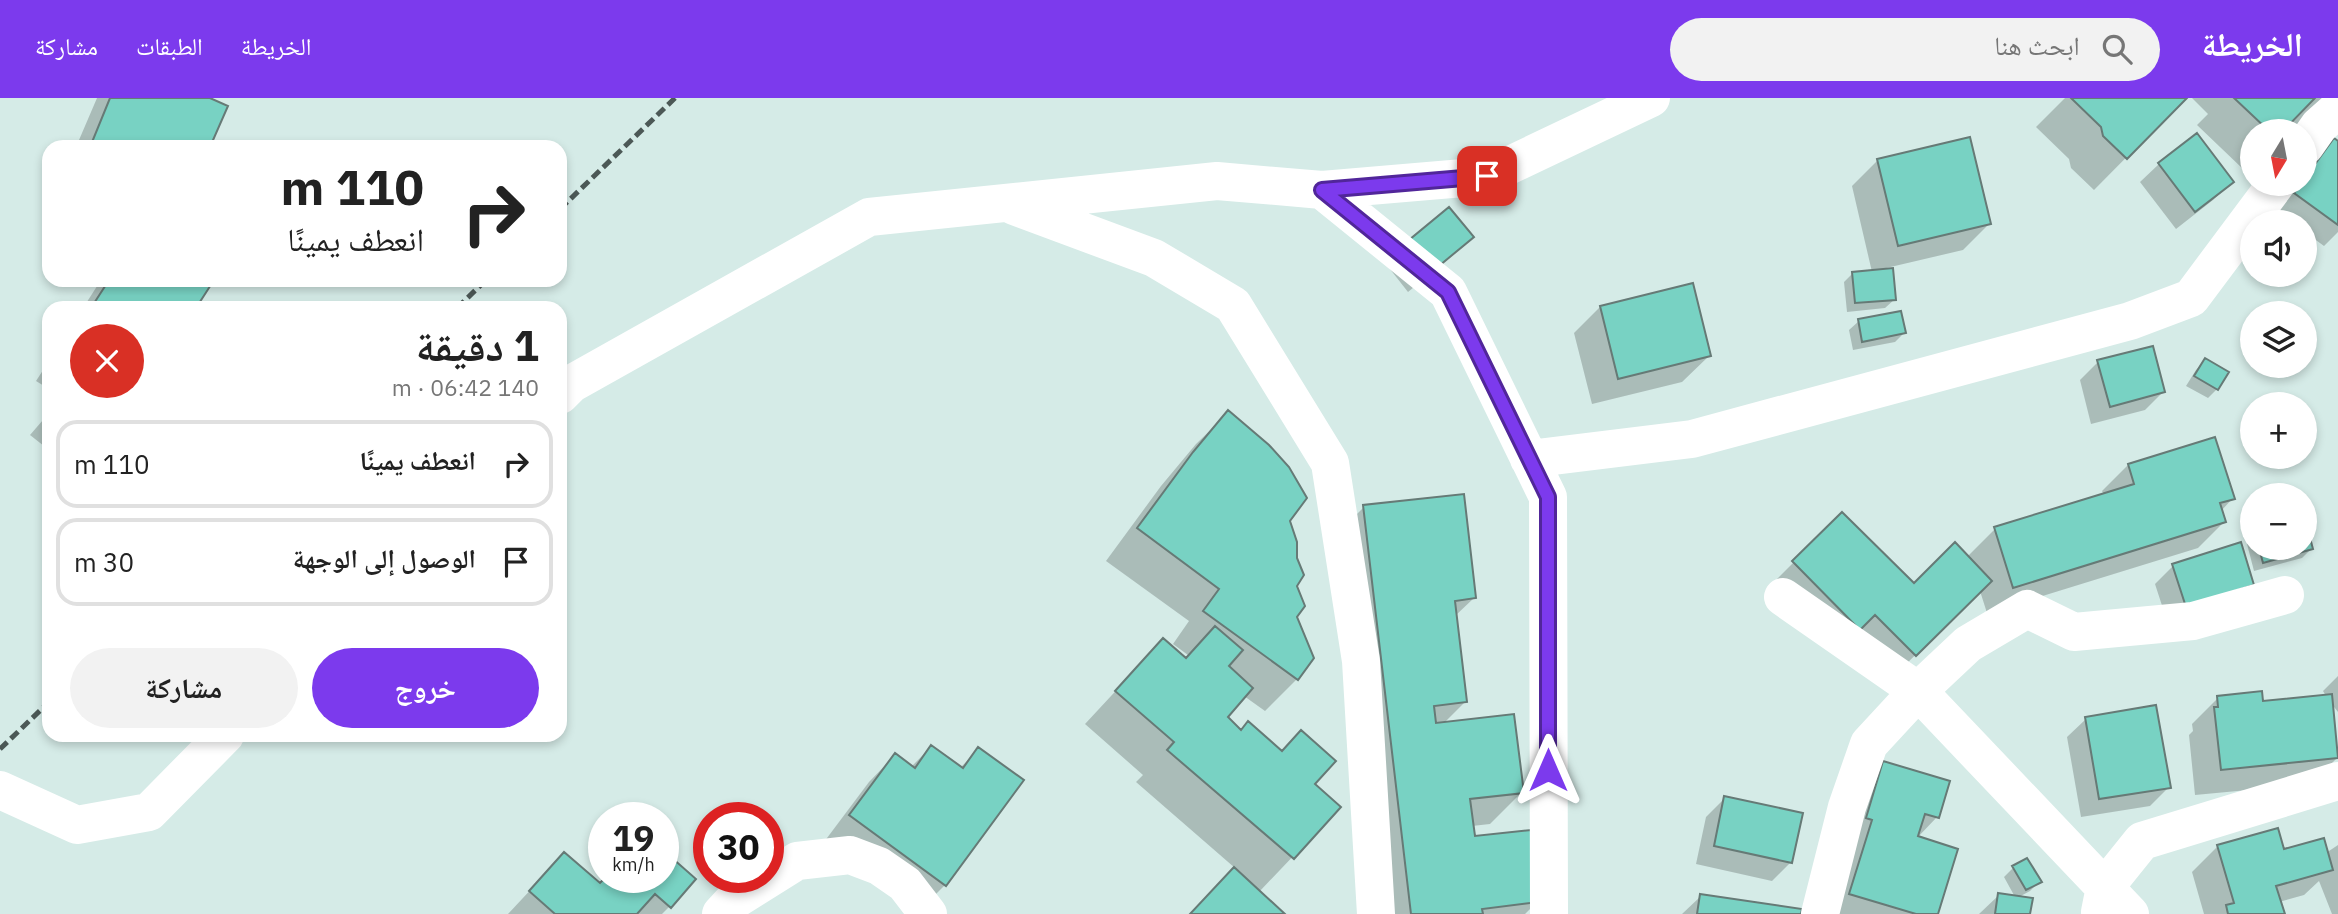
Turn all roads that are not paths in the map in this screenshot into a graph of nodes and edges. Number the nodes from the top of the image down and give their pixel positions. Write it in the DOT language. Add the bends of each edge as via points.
graph roads {
  1 [pos="1651,98"];
  2 [pos="2338,109"];
  3 [pos="2317,129"];
  4 [pos="1322,190"];
  5 [pos="2267,196"];
  6 [pos="1006,203"];
  7 [pos="567,388"];
  8 [pos="1529,459"];
  9 [pos="2285,595"];
  10 [pos="1783,597"];
  11 [pos="1918,691"];
  12 [pos="218,742"];
  13 [pos="2338,781"];
  14 [pos="0,790"];
  15 [pos="2111,905"];
  16 [pos="721,914"];
  17 [pos="928,914"];
  18 [pos="1376,914"];
  19 [pos="1549,914"];
  20 [pos="1820,914"];
  1 -- 4 [label="street" via="1487,176"];
  2 -- 3 [label="street"];
  4 -- 6 [label="street" via="1217,181"];
  4 -- 8 [label="street" via="1448,292"];
  5 -- 8 [label="street" via="2192,298 2130,321 1692,439"];
  6 -- 7 [label="street" via="869,217"];
  6 -- 18 [label="street" via="1154,258 1233,304 1330,463 1361,661"];
  8 -- 19 [label="street" via="1548,497"];
  9 -- 11 [label="street" via="2193,621 2074,632 2027,609 1968,644"];
  10 -- 11 [label="street"];
  11 -- 15 [label="street"];
  11 -- 20 [label="street" via="1869,744 1847,807"];
  12 -- 14 [label="street" via="149,812 77,825"];
  13 -- 15 [label="street" via="2142,841"];
  16 -- 17 [label="street" via="733,901 797,861 850,855 880,866 905,884"];
}
